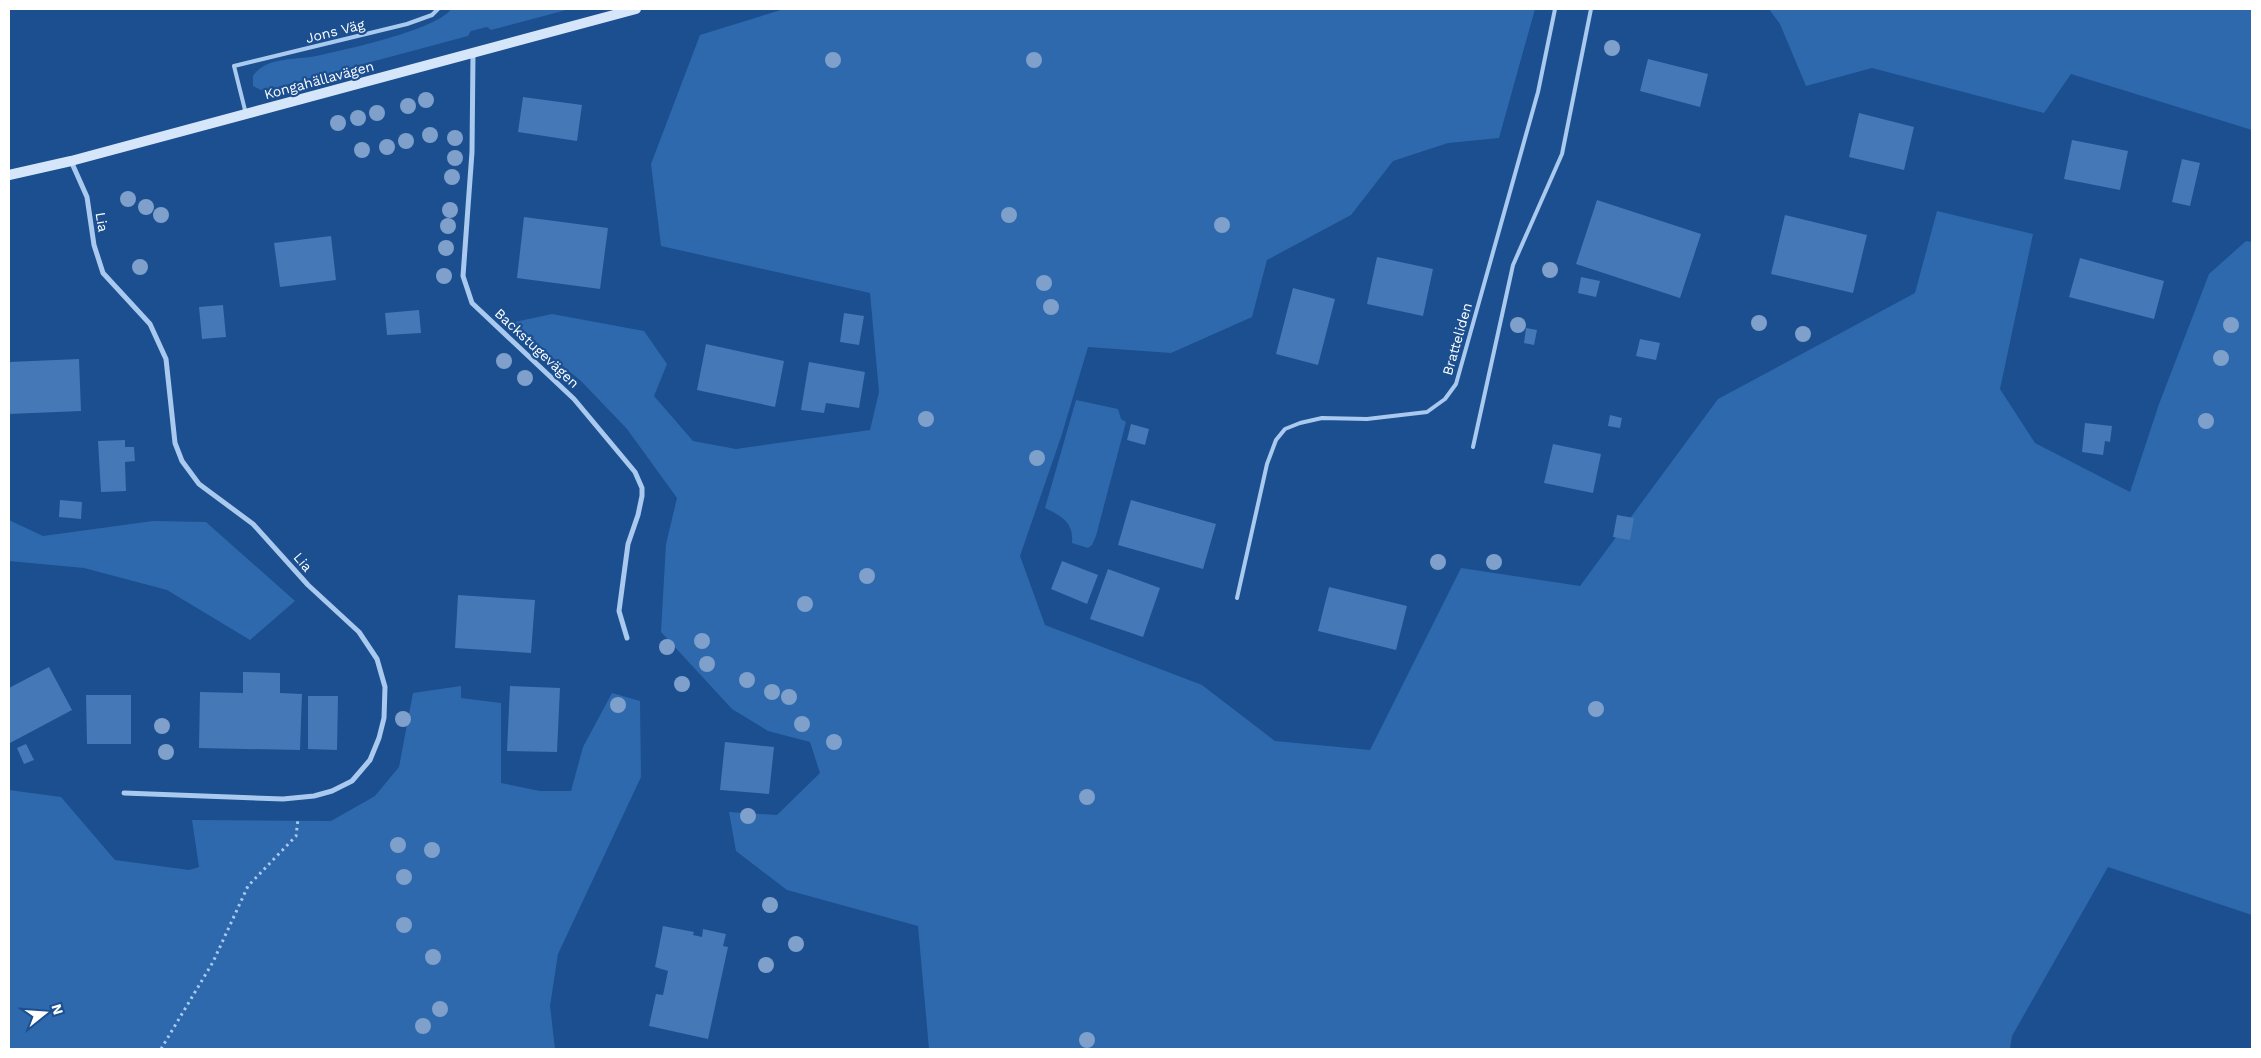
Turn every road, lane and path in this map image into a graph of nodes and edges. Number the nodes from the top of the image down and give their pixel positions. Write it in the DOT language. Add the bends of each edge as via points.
graph roads {
  1 [pos="438,9"];
  2 [pos="636,9"];
  3 [pos="1555,9"];
  4 [pos="1591,9"];
  5 [pos="473,54"];
  6 [pos="246,114"];
  7 [pos="71,161"];
  8 [pos="9,175"];
  9 [pos="1473,447"];
  10 [pos="1238,598"];
  11 [pos="627,638"];
  12 [pos="124,793"];
  13 [pos="300,797"];
  14 [pos="161,1049"];
  1 -- 6 [label="lane, Jons Väg" via="432,15 407,24 234,66"];
  2 -- 5 [label="main road, Kongahällavägen"];
  3 -- 10 [label="lane, Bratteliden" via="1538,92 1456,384 1446,399 1427,412 1368,419 1322,418 1285,429 1276,440 1267,464"];
  4 -- 9 [label="lane" via="1562,154 1513,265"];
  5 -- 6 [label="main road, Kongahällavägen"];
  5 -- 11 [label="street, Backstugevägen" via="472,152 464,276 472,303 574,399 635,472 642,496 628,544 618,611"];
  6 -- 7 [label="main road, Kongahällavägen"];
  7 -- 8 [label="main road, Kongahällavägen"];
  7 -- 13 [label="street, Lia" via="86,197 94,245 103,273 150,324 166,359 175,443 182,461 199,484 254,524 308,585 359,632 377,659 385,687 384,718 370,760 352,781 332,791"];
  12 -- 13 [label="street, Lia"];
  13 -- 14 [label="path" via="296,836 248,886 214,962"];
}
